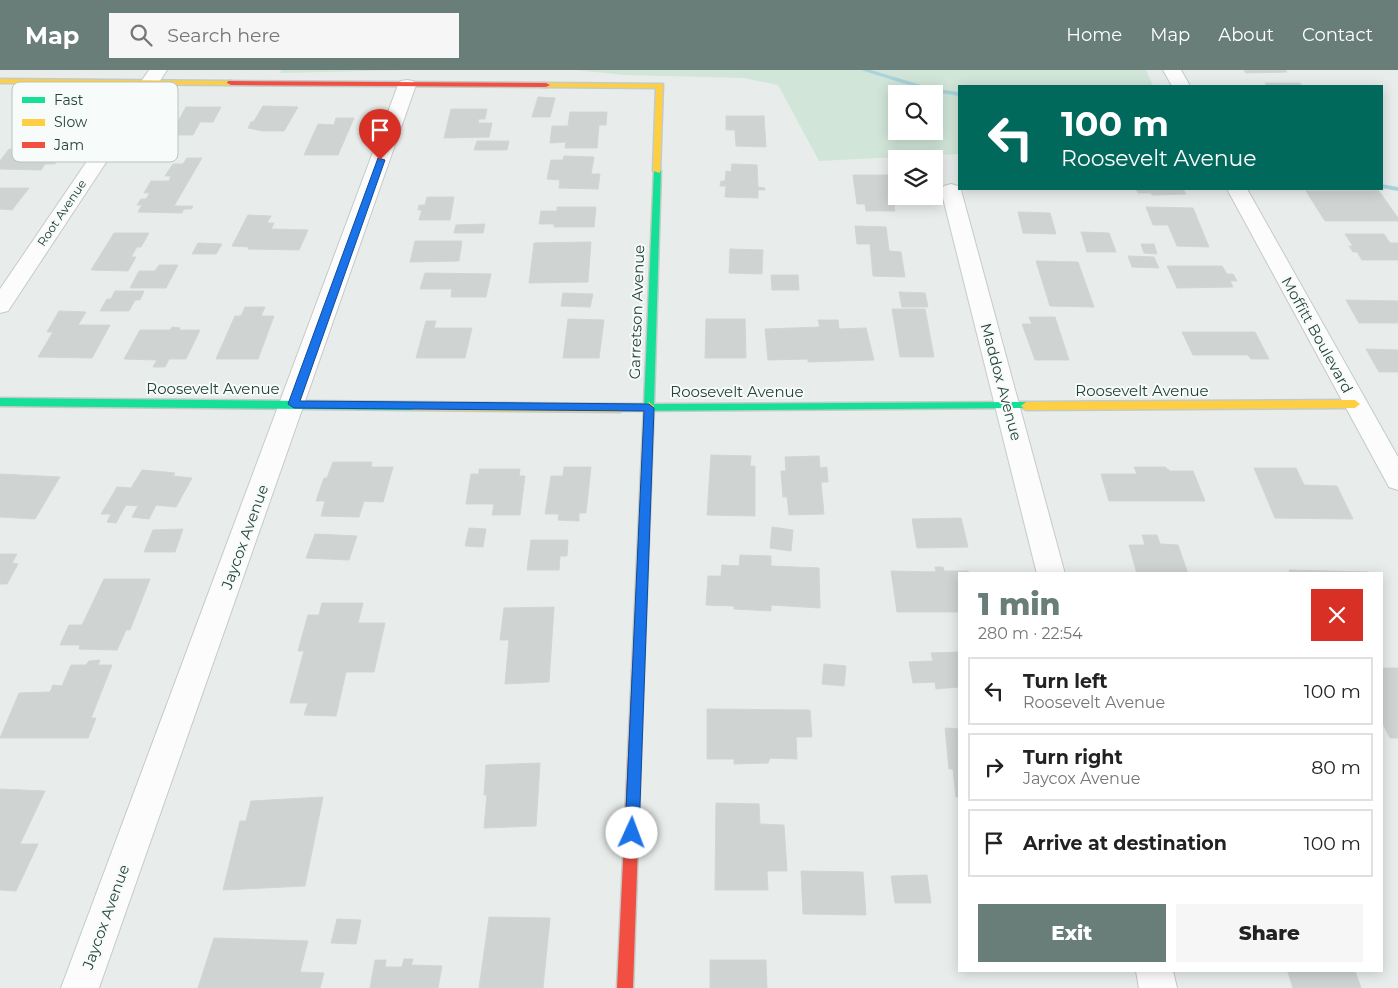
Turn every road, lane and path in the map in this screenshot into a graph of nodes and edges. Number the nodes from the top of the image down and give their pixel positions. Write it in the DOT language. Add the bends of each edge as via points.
graph roads {
  1 [pos="1172,70"];
  2 [pos="154,76"];
  3 [pos="0,81"];
  4 [pos="407,84"];
  5 [pos="1180,85"];
  6 [pos="96,162"];
  7 [pos="951,190"];
  8 [pos="1238,190"];
  9 [pos="0,306"];
  10 [pos="0,402"];
  11 [pos="294,404"];
  12 [pos="1355,404"];
  13 [pos="1008,407"];
  14 [pos="649,408"];
  15 [pos="1398,480"];
  16 [pos="1050,572"];
  17 [pos="1154,972"];
  18 [pos="80,988"];
  19 [pos="625,988"];
  20 [pos="1158,988"];
  1 -- 5 [label="street"];
  2 -- 3 [label="street"];
  2 -- 4 [label="street"];
  4 -- 11 [label="street, Jaycox Avenue"];
  4 -- 14 [label="street, Garretson Avenue" via="660,86"];
  6 -- 9 [label="street, Root Avenue"];
  7 -- 13 [label="street, Maddox Avenue"];
  8 -- 12 [label="street, Moffitt Boulevard"];
  10 -- 11 [label="street, Roosevelt Avenue"];
  11 -- 14 [label="street, Roosevelt Avenue"];
  11 -- 18 [label="street, Jaycox Avenue"];
  12 -- 13 [label="street, Roosevelt Avenue"];
  12 -- 15 [label="street, Moffitt Boulevard"];
  13 -- 14 [label="street, Roosevelt Avenue"];
  13 -- 16 [label="street, Maddox Avenue"];
  14 -- 19 [label="street, Garretson Avenue"];
  17 -- 20 [label="street"];
}
